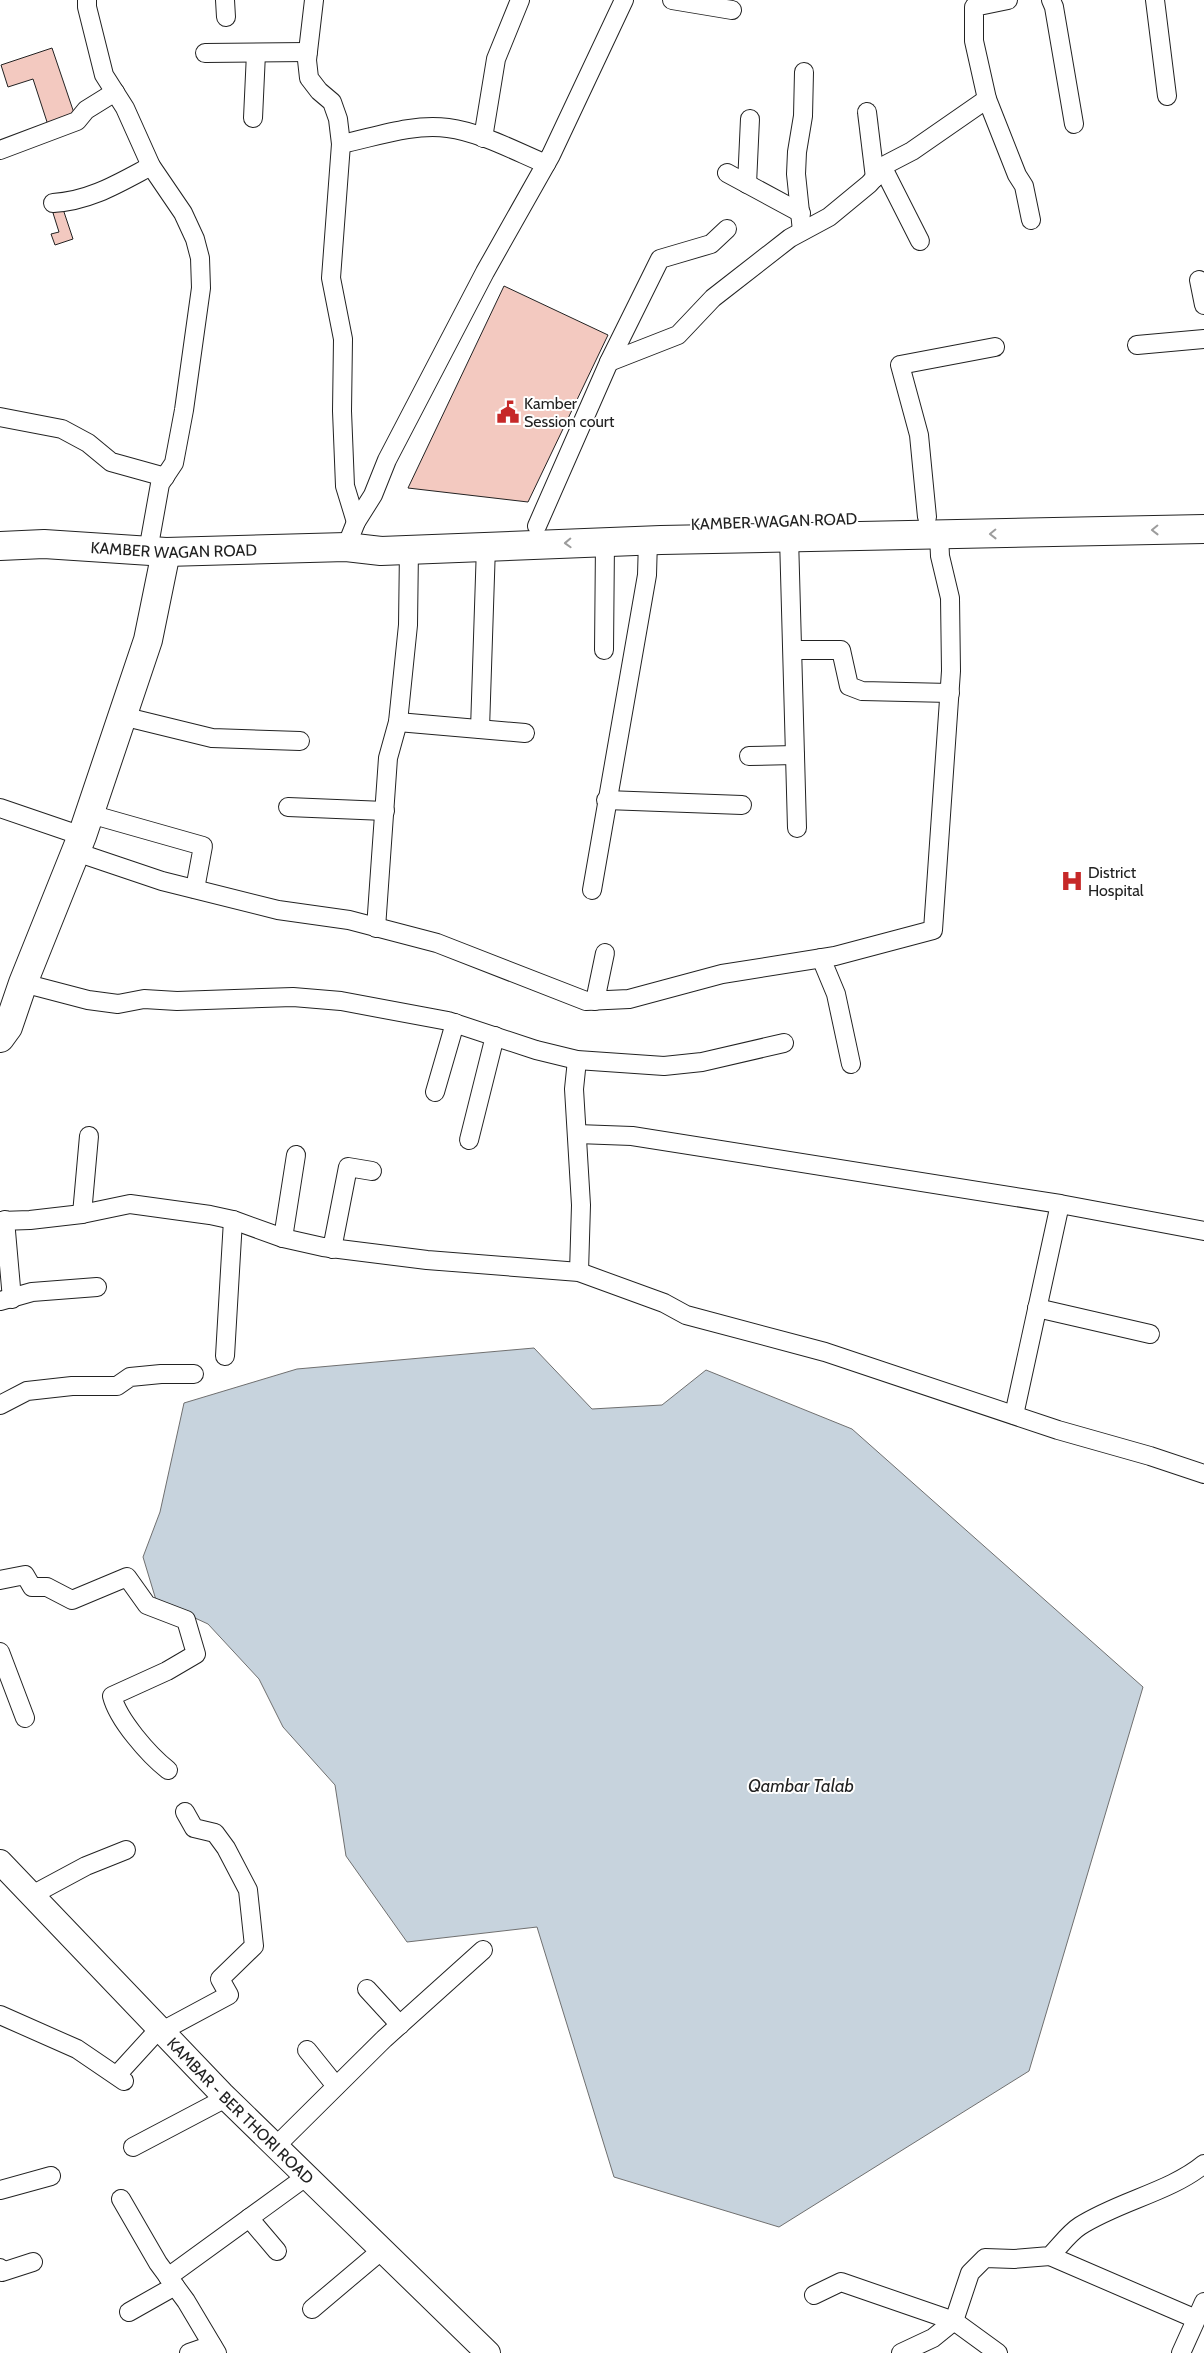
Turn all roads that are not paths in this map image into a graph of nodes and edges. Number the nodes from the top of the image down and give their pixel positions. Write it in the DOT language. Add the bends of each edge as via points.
graph roads {
  1 [pos="87,0"];
  2 [pos="314,0"];
  3 [pos="520,0"];
  4 [pos="624,0"];
  5 [pos="672,0"];
  6 [pos="1008,0"];
  7 [pos="1050,0"];
  8 [pos="1156,0"];
  9 [pos="984,2"];
  10 [pos="732,10"];
  11 [pos="308,52"];
  12 [pos="205,53"];
  13 [pos="256,53"];
  14 [pos="804,72"];
  15 [pos="115,92"];
  16 [pos="1166,96"];
  17 [pos="987,99"];
  18 [pos="867,112"];
  19 [pos="253,118"];
  20 [pos="750,119"];
  21 [pos="1074,124"];
  22 [pos="483,138"];
  23 [pos="341,144"];
  24 [pos="0,150"];
  25 [pos="546,164"];
  26 [pos="151,166"];
  27 [pos="879,173"];
  28 [pos="727,174"];
  29 [pos="747,184"];
  30 [pos="53,203"];
  31 [pos="801,213"];
  32 [pos="1031,220"];
  33 [pos="727,228"];
  34 [pos="802,232"];
  35 [pos="920,240"];
  36 [pos="1199,280"];
  37 [pos="1204,305"];
  38 [pos="1204,340"];
  39 [pos="1137,345"];
  40 [pos="995,346"];
  41 [pos="609,362"];
  42 [pos="0,418"];
  43 [pos="165,477"];
  44 [pos="1204,510"];
  45 [pos="356,522"];
  46 [pos="538,526"];
  47 [pos="933,526"];
  48 [pos="1204,528"];
  49 [pos="789,537"];
  50 [pos="648,540"];
  51 [pos="605,542"];
  52 [pos="0,546"];
  53 [pos="486,546"];
  54 [pos="346,547"];
  55 [pos="409,549"];
  56 [pos="157,552"];
  57 [pos="604,650"];
  58 [pos="793,650"];
  59 [pos="950,693"];
  60 [pos="122,716"];
  61 [pos="398,722"];
  62 [pos="480,729"];
  63 [pos="525,733"];
  64 [pos="300,741"];
  65 [pos="795,755"];
  66 [pos="749,756"];
  67 [pos="606,800"];
  68 [pos="742,805"];
  69 [pos="288,807"];
  70 [pos="0,808"];
  71 [pos="385,811"];
  72 [pos="797,828"];
  73 [pos="82,834"];
  74 [pos="195,889"];
  75 [pos="592,890"];
  76 [pos="376,928"];
  77 [pos="605,953"];
  78 [pos="822,958"];
  79 [pos="23,983"];
  80 [pos="595,1001"];
  81 [pos="455,1023"];
  82 [pos="3,1031"];
  83 [pos="495,1036"];
  84 [pos="784,1043"];
  85 [pos="577,1060"];
  86 [pos="851,1064"];
  87 [pos="435,1092"];
  88 [pos="577,1134"];
  89 [pos="89,1136"];
  90 [pos="469,1140"];
  91 [pos="296,1155"];
  92 [pos="372,1171"];
  93 [pos="1060,1204"];
  94 [pos="82,1214"];
  95 [pos="3,1220"];
  96 [pos="233,1220"];
  97 [pos="1204,1231"];
  98 [pos="283,1238"];
  99 [pos="332,1248"];
  100 [pos="579,1272"];
  101 [pos="97,1286"];
  102 [pos="6,1300"];
  103 [pos="1037,1308"];
  104 [pos="1150,1334"];
  105 [pos="225,1356"];
  106 [pos="194,1374"];
  107 [pos="0,1405"];
  108 [pos="1014,1415"];
  109 [pos="1204,1474"];
  110 [pos="0,1580"];
  111 [pos="0,1652"];
  112 [pos="26,1718"];
  113 [pos="168,1770"];
  114 [pos="185,1812"];
  115 [pos="126,1850"];
  116 [pos="0,1862"];
  117 [pos="32,1895"];
  118 [pos="483,1950"];
  119 [pos="366,1989"];
  120 [pos="0,2014"];
  121 [pos="400,2025"];
  122 [pos="161,2030"];
  123 [pos="307,2050"];
  124 [pos="336,2086"];
  125 [pos="226,2098"];
  126 [pos="276,2146"];
  127 [pos="134,2147"];
  128 [pos="1204,2164"];
  129 [pos="51,2176"];
  130 [pos="306,2176"];
  131 [pos="0,2190"];
  132 [pos="121,2199"];
  133 [pos="249,2218"];
  134 [pos="382,2250"];
  135 [pos="276,2251"];
  136 [pos="1050,2256"];
  137 [pos="33,2262"];
  138 [pos="0,2268"];
  139 [pos="171,2281"];
  140 [pos="814,2295"];
  141 [pos="1204,2302"];
  142 [pos="312,2309"];
  143 [pos="129,2312"];
  144 [pos="1196,2319"];
  145 [pos="954,2321"];
  146 [pos="214,2349"];
  147 [pos="189,2353"];
  148 [pos="488,2353"];
  149 [pos="901,2353"];
  150 [pos="998,2353"];
  151 [pos="1181,2353"];
  1 -- 15 [label="street" via="104,75"];
  2 -- 11 [label="street"];
  3 -- 22 [label="street" via="496,59"];
  4 -- 25 [label="street"];
  5 -- 10 [label="street"];
  6 -- 9 [label="street"];
  7 -- 21 [label="street" via="1054,7"];
  8 -- 16 [label="street"];
  9 -- 17 [label="street" via="974,7 974,32"];
  11 -- 13 [label="street"];
  11 -- 23 [label="street" via="309,78 332,102"];
  12 -- 13 [label="street"];
  13 -- 19 [label="street"];
  14 -- 31 [label="street" via="804,116 796,174"];
  15 -- 24 [label="street" via="86,110 77,121"];
  15 -- 26 [label="street"];
  17 -- 27 [label="street" via="912,151 887,164"];
  17 -- 32 [label="street" via="1024,186"];
  18 -- 27 [label="street"];
  20 -- 29 [label="street"];
  22 -- 23 [label="street" via="449,128 424,127"];
  22 -- 25 [label="street"];
  23 -- 45 [label="street" via="331,278 343,339 345,486"];
  25 -- 45 [label="street" via="485,272 387,460 373,495"];
  26 -- 30 [label="street" via="102,192 72,202"];
  26 -- 43 [label="street" via="183,213 200,258 201,288 184,410 174,463"];
  27 -- 34 [label="street" via="829,217"];
  27 -- 35 [label="street"];
  28 -- 29 [label="street"];
  29 -- 31 [label="street"];
  31 -- 34 [label="street"];
  33 -- 41 [label="street" via="711,244 660,259"];
  34 -- 41 [label="street" via="713,298 678,335"];
  36 -- 37 [label="street"];
  38 -- 39 [label="street"];
  40 -- 47 [label="street" via="900,365 919,435"];
  41 -- 46 [label="street"];
  42 -- 43 [label="street" via="62,429 88,443 111,462"];
  43 -- 56 [label="street" via="160,484"];
  44 -- 47 [label="main road, KAMBER WAGAN ROAD"];
  45 -- 54 [label="street"];
  46 -- 47 [label="main road, KAMBER WAGAN ROAD"];
  46 -- 54 [label="main road, KAMBER WAGAN ROAD" via="382,534"];
  48 -- 47 [label="main road, KAMBER WAGAN ROAD, one-way"];
  47 -- 49 [label="main road, KAMBER WAGAN ROAD"];
  47 -- 59 [label="street" via="950,598"];
  49 -- 50 [label="main road, KAMBER WAGAN ROAD"];
  49 -- 58 [label="street"];
  50 -- 51 [label="main road, KAMBER WAGAN ROAD"];
  50 -- 67 [label="street" via="647,575"];
  51 -- 53 [label="main road, KAMBER WAGAN ROAD, one-way"];
  51 -- 57 [label="street"];
  52 -- 56 [label="main road, KAMBER WAGAN ROAD" via="44,544"];
  53 -- 55 [label="main road, KAMBER WAGAN ROAD"];
  53 -- 62 [label="street"];
  54 -- 55 [label="main road, KAMBER WAGAN ROAD" via="380,551"];
  54 -- 56 [label="main road, KAMBER WAGAN ROAD"];
  55 -- 61 [label="street" via="408,625"];
  56 -- 60 [label="main road" via="148,640"];
  58 -- 59 [label="street" via="841,650 849,686 862,691"];
  58 -- 65 [label="street"];
  59 -- 78 [label="street" via="933,930"];
  60 -- 64 [label="street" via="212,738"];
  60 -- 73 [label="main road"];
  61 -- 62 [label="street"];
  61 -- 71 [label="street" via="388,758"];
  62 -- 63 [label="street"];
  65 -- 66 [label="street"];
  65 -- 72 [label="street"];
  67 -- 68 [label="street"];
  67 -- 75 [label="street" via="606,817"];
  69 -- 71 [label="street"];
  70 -- 73 [label="street"];
  71 -- 76 [label="street"];
  73 -- 74 [label="street" via="162,881"];
  73 -- 74 [label="street" via="203,846"];
  73 -- 79 [label="main road"];
  74 -- 76 [label="street" via="278,910 349,920"];
  76 -- 80 [label="street" via="437,943 586,1001"];
  77 -- 80 [label="street"];
  78 -- 80 [label="street" via="722,974 628,999"];
  78 -- 86 [label="street" via="836,994"];
  79 -- 81 [label="street" via="88,1000 118,1004 144,998 177,1001 293,997 341,1001"];
  79 -- 82 [label="main road"];
  81 -- 83 [label="street"];
  81 -- 87 [label="street"];
  83 -- 85 [label="street"];
  83 -- 90 [label="street"];
  84 -- 85 [label="street" via="702,1062 664,1066"];
  85 -- 88 [label="street" via="574,1089"];
  88 -- 93 [label="street" via="632,1136"];
  88 -- 100 [label="street" via="581,1205"];
  89 -- 94 [label="street"];
  91 -- 98 [label="street"];
  92 -- 99 [label="street" via="348,1167"];
  93 -- 97 [label="street"];
  93 -- 103 [label="street"];
  94 -- 95 [label="street"];
  94 -- 96 [label="street" via="130,1204"];
  95 -- 102 [label="street"];
  96 -- 98 [label="street"];
  96 -- 105 [label="street"];
  98 -- 99 [label="street"];
  99 -- 100 [label="street" via="427,1260"];
  100 -- 108 [label="street" via="664,1303 686,1315 825,1352"];
  101 -- 102 [label="street" via="32,1292"];
  103 -- 104 [label="street"];
  103 -- 108 [label="street"];
  106 -- 107 [label="street" via="130,1377 117,1386 27,1391"];
  108 -- 109 [label="street"];
  110 -- 113 [label="street" via="25,1575 32,1587 47,1587 72,1600 127,1577 147,1604 186,1620 196,1654 167,1672 112,1696 115,1707 130,1728 155,1760"];
  111 -- 112 [label="street"];
  114 -- 122 [label="street" via="194,1828 215,1834 248,1890 254,1946 220,1980 229,1995"];
  115 -- 117 [label="street" via="86,1866"];
  116 -- 117 [label="street, KAMBAR - BER THORI ROAD"];
  117 -- 122 [label="street, KAMBAR - BER THORI ROAD"];
  118 -- 121 [label="street"];
  119 -- 121 [label="street"];
  120 -- 122 [label="street" via="77,2049 120,2078"];
  121 -- 124 [label="street"];
  122 -- 125 [label="street, KAMBAR - BER THORI ROAD"];
  123 -- 124 [label="street"];
  124 -- 126 [label="street"];
  125 -- 126 [label="street, KAMBAR - BER THORI ROAD"];
  125 -- 127 [label="street"];
  126 -- 130 [label="street, KAMBAR - BER THORI ROAD"];
  128 -- 136 [label="street" via="1190,2175 1126,2202 1079,2227"];
  129 -- 131 [label="street"];
  130 -- 133 [label="street"];
  130 -- 134 [label="street, KAMBAR - BER THORI ROAD"];
  132 -- 139 [label="street"];
  133 -- 135 [label="street"];
  133 -- 139 [label="street"];
  134 -- 142 [label="street"];
  134 -- 148 [label="street, KAMBAR - BER THORI ROAD"];
  136 -- 144 [label="street"];
  136 -- 145 [label="street" via="985,2258 970,2273"];
  137 -- 138 [label="street" via="2,2272"];
  139 -- 143 [label="street"];
  139 -- 146 [label="street"];
  140 -- 145 [label="street" via="841,2282"];
  141 -- 144 [label="street"];
  144 -- 151 [label="street"];
  145 -- 149 [label="street" via="934,2338"];
  145 -- 150 [label="street"];
  146 -- 147 [label="street"];
}
